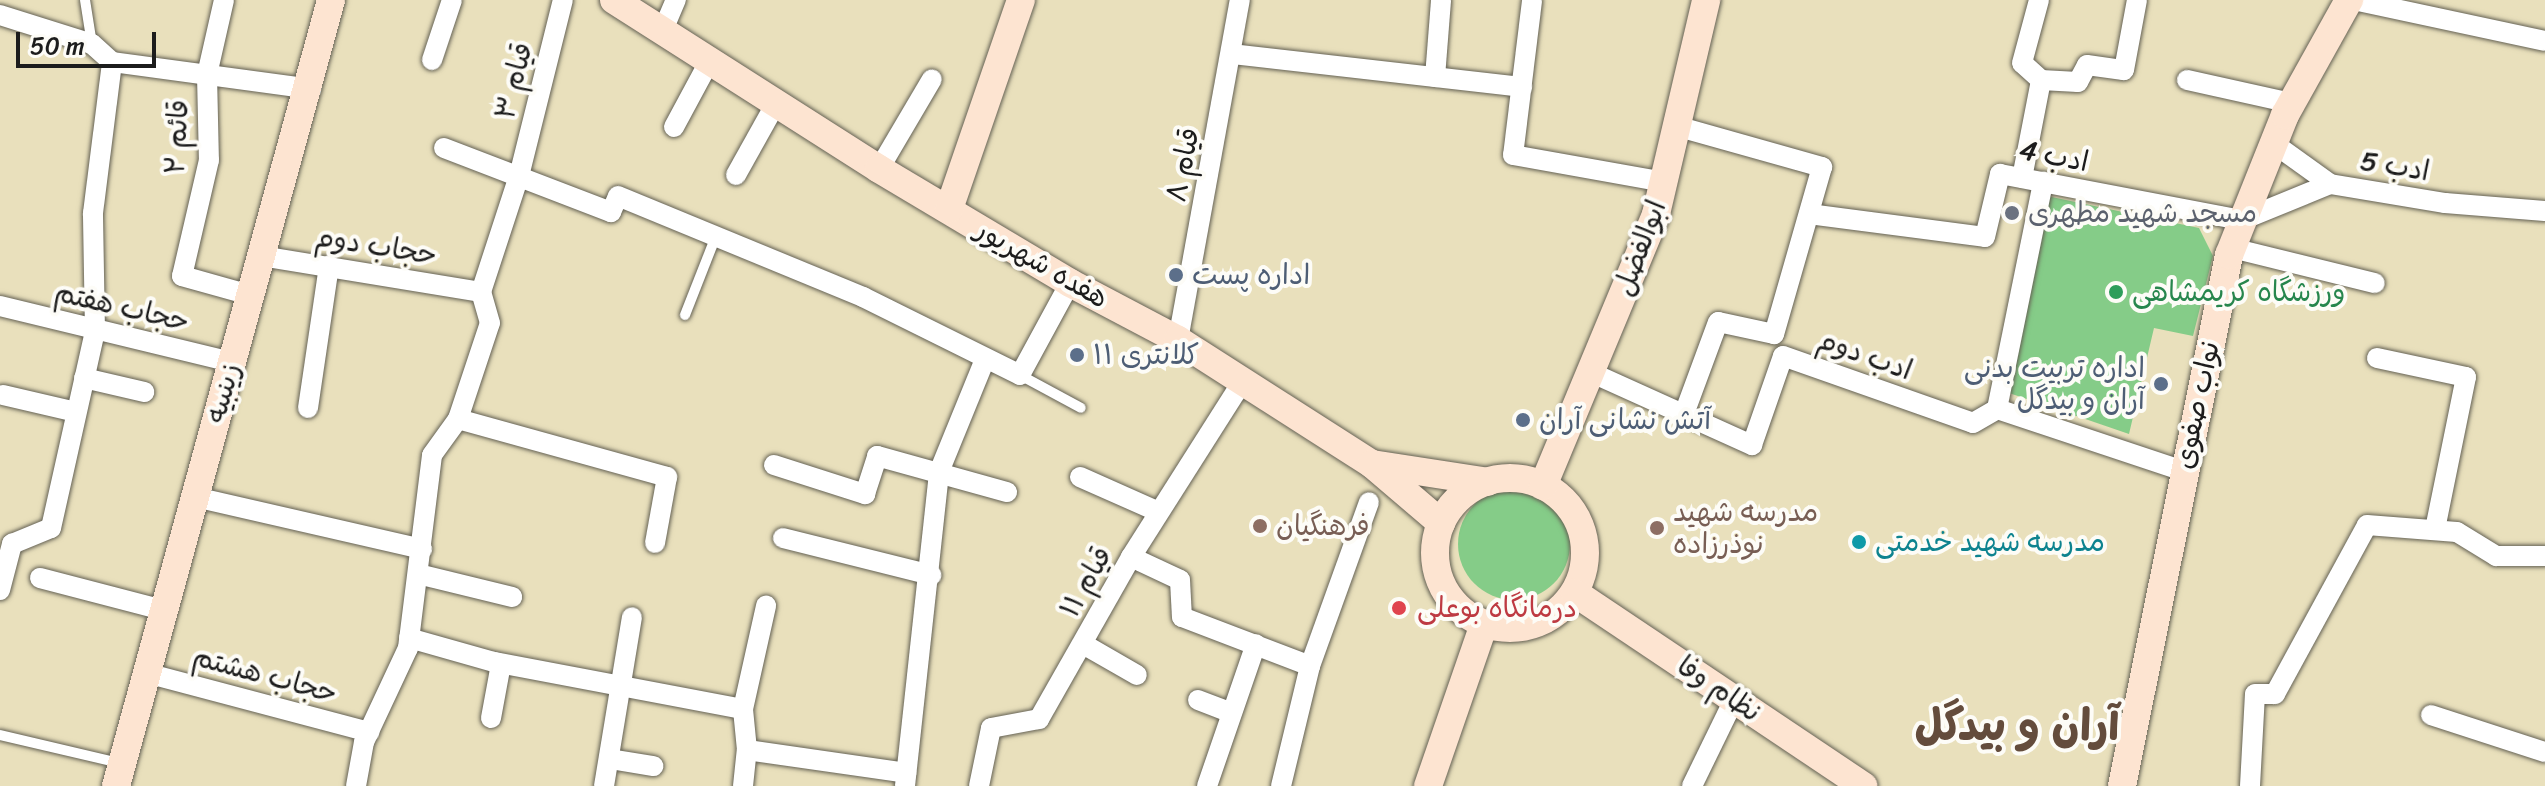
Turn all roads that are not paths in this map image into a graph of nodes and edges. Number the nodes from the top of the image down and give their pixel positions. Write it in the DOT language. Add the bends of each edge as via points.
graph roads {
  1 [pos="85,0"];
  2 [pos="224,0"];
  3 [pos="331,0"];
  4 [pos="452,0"];
  5 [pos="563,0"];
  6 [pos="614,0"];
  7 [pos="676,0"];
  8 [pos="1021,0"];
  9 [pos="1240,0"];
  10 [pos="1441,0"];
  11 [pos="1706,0"];
  12 [pos="2039,0"];
  13 [pos="2137,0"];
  14 [pos="2352,0"];
  15 [pos="1532,1"];
  16 [pos="0,15"];
  17 [pos="663,30"];
  18 [pos="2545,41"];
  19 [pos="92,44"];
  20 [pos="1232,54"];
  21 [pos="432,60"];
  22 [pos="112,62"];
  23 [pos="709,62"];
  24 [pos="207,75"];
  25 [pos="1435,77"];
  26 [pos="932,79"];
  27 [pos="2041,80"];
  28 [pos="2187,80"];
  29 [pos="1522,87"];
  30 [pos="311,89"];
  31 [pos="776,103"];
  32 [pos="2291,103"];
  33 [pos="1676,126"];
  34 [pos="674,127"];
  35 [pos="2273,143"];
  36 [pos="444,148"];
  37 [pos="879,169"];
  38 [pos="736,175"];
  39 [pos="519,176"];
  40 [pos="2022,178"];
  41 [pos="1664,182"];
  42 [pos="2043,182"];
  43 [pos="2330,184"];
  44 [pos="949,209"];
  45 [pos="2545,211"];
  46 [pos="1809,214"];
  47 [pos="2242,220"];
  48 [pos="716,236"];
  49 [pos="2232,248"];
  50 [pos="261,256"];
  51 [pos="329,266"];
  52 [pos="1070,283"];
  53 [pos="2375,283"];
  54 [pos="481,292"];
  55 [pos="250,295"];
  56 [pos="0,306"];
  57 [pos="685,315"];
  58 [pos="95,331"];
  59 [pos="1774,334"];
  60 [pos="1178,340"];
  61 [pos="1783,356"];
  62 [pos="2377,358"];
  63 [pos="985,359"];
  64 [pos="232,362"];
  65 [pos="1590,372"];
  66 [pos="1020,375"];
  67 [pos="84,378"];
  68 [pos="1242,382"];
  69 [pos="144,392"];
  70 [pos="3,395"];
  71 [pos="308,408"];
  72 [pos="1081,408"];
  73 [pos="1997,409"];
  74 [pos="76,412"];
  75 [pos="1684,414"];
  76 [pos="458,419"];
  77 [pos="1372,464"];
  78 [pos="774,465"];
  79 [pos="2183,471"];
  80 [pos="939,472"];
  81 [pos="1080,477"];
  82 [pos="1488,482"];
  83 [pos="1543,486"];
  84 [pos="1007,492"];
  85 [pos="195,497"];
  86 [pos="1369,502"];
  87 [pos="1159,512"];
  88 [pos="1441,523"];
  89 [pos="2435,530"];
  90 [pos="783,538"];
  91 [pos="655,543"];
  92 [pos="422,549"];
  93 [pos="2545,556"];
  94 [pos="1131,557"];
  95 [pos="418,574"];
  96 [pos="931,575"];
  97 [pos="40,578"];
  98 [pos="0,590"];
  99 [pos="1575,593"];
  100 [pos="512,597"];
  101 [pos="766,606"];
  102 [pos="163,610"];
  103 [pos="632,617"];
  104 [pos="1484,624"];
  105 [pos="409,638"];
  106 [pos="1083,644"];
  107 [pos="1256,644"];
  108 [pos="494,662"];
  109 [pos="1310,666"];
  110 [pos="146,673"];
  111 [pos="1137,675"];
  112 [pos="620,685"];
  113 [pos="1198,700"];
  114 [pos="1734,700"];
  115 [pos="743,709"];
  116 [pos="1232,713"];
  117 [pos="2431,715"];
  118 [pos="491,718"];
  119 [pos="369,732"];
  120 [pos="0,735"];
  121 [pos="747,750"];
  122 [pos="2545,752"];
  123 [pos="610,759"];
  124 [pos="653,766"];
  125 [pos="119,775"];
  126 [pos="906,780"];
  127 [pos="356,786"];
  128 [pos="604,786"];
  129 [pos="743,786"];
  130 [pos="979,786"];
  131 [pos="1207,786"];
  132 [pos="1281,786"];
  133 [pos="1428,786"];
  134 [pos="1692,786"];
  135 [pos="1863,786"];
  136 [pos="2122,786"];
  137 [pos="2250,786"];
  1 -- 19 [label="lane"];
  2 -- 24 [label="street, قائم ۲"];
  3 -- 30 [label="main road, زینبیه"];
  4 -- 21 [label="street"];
  5 -- 39 [label="street, قیام ۳"];
  6 -- 17 [label="main road, هفده شهریور"];
  7 -- 17 [label="street"];
  8 -- 44 [label="main road"];
  9 -- 20 [label="street, قیام ۸"];
  10 -- 25 [label="street"];
  11 -- 33 [label="main road, ابوالفضل"];
  12 -- 27 [label="street" via="2022,63"];
  13 -- 27 [label="street" via="2124,70 2087,65 2078,82"];
  14 -- 18 [label="street"];
  14 -- 32 [label="main road, نواب صفوی"];
  15 -- 29 [label="street"];
  16 -- 19 [label="street"];
  17 -- 23 [label="main road, هفده شهریور"];
  19 -- 22 [label="street"];
  20 -- 25 [label="street"];
  20 -- 60 [label="street, قیام ۸"];
  22 -- 24 [label="street"];
  22 -- 58 [label="street" via="93,213"];
  23 -- 31 [label="main road, هفده شهریور"];
  23 -- 34 [label="street"];
  24 -- 30 [label="street"];
  24 -- 55 [label="street, قائم ۲" via="209,160 182,276"];
  25 -- 29 [label="street"];
  26 -- 37 [label="street"];
  27 -- 40 [label="street"];
  28 -- 32 [label="street"];
  29 -- 41 [label="street" via="1513,155"];
  30 -- 50 [label="main road, زینبیه"];
  31 -- 37 [label="main road, هفده شهریور"];
  31 -- 38 [label="street"];
  32 -- 35 [label="main road, نواب صفوی"];
  33 -- 41 [label="main road, ابوالفضل"];
  33 -- 46 [label="street" via="1822,167"];
  35 -- 43 [label="street"];
  35 -- 47 [label="main road, نواب صفوی"];
  36 -- 39 [label="street"];
  37 -- 44 [label="main road, هفده شهریور"];
  39 -- 48 [label="street" via="611,212 618,196"];
  39 -- 54 [label="street, قیام ۳"];
  40 -- 42 [label="street, ادب 4"];
  40 -- 46 [label="street, ادب 4" via="2000,174 1985,237"];
  41 -- 65 [label="main road, ابوالفضل" via="1656,214"];
  42 -- 47 [label="street, ادب 4"];
  42 -- 73 [label="street"];
  43 -- 45 [label="street, ادب 5" via="2445,203"];
  43 -- 47 [label="street, ادب 5"];
  44 -- 52 [label="main road, هفده شهریور"];
  46 -- 59 [label="street"];
  47 -- 49 [label="main road, نواب صفوی"];
  48 -- 57 [label="lane"];
  48 -- 63 [label="street" via="863,297"];
  49 -- 53 [label="street"];
  49 -- 79 [label="main road, نواب صفوی"];
  50 -- 51 [label="street, حجاب دوم"];
  50 -- 55 [label="main road, زینبیه"];
  51 -- 54 [label="street, حجاب دوم"];
  51 -- 71 [label="street"];
  52 -- 60 [label="main road, هفده شهریور"];
  52 -- 66 [label="street"];
  54 -- 76 [label="street" via="490,323"];
  55 -- 64 [label="main road, زینبیه"];
  56 -- 58 [label="street, حجاب هفتم"];
  58 -- 64 [label="street, حجاب هفتم"];
  58 -- 67 [label="street"];
  59 -- 61 [label="street"];
  59 -- 75 [label="street" via="1718,322"];
  60 -- 68 [label="main road, هفده شهریور"];
  61 -- 73 [label="street, ادب دوم" via="1973,423"];
  61 -- 75 [label="street, ادب دوم" via="1752,445"];
  62 -- 89 [label="street" via="2466,377"];
  63 -- 66 [label="street"];
  63 -- 80 [label="street"];
  64 -- 85 [label="main road, زینبیه"];
  65 -- 75 [label="street, ادب دوم"];
  65 -- 83 [label="main road, ابوالفضل"];
  66 -- 72 [label="lane"];
  67 -- 69 [label="street"];
  67 -- 74 [label="street"];
  68 -- 77 [label="main road, هفده شهریور"];
  68 -- 87 [label="street, قیام ۱۱"];
  70 -- 74 [label="street"];
  73 -- 79 [label="street"];
  74 -- 98 [label="street" via="51,528 12,544"];
  76 -- 91 [label="street" via="667,477"];
  76 -- 92 [label="street" via="432,455"];
  77 -- 82 [label="main road, هفده شهریور"];
  77 -- 88 [label="main road"];
  78 -- 80 [label="street" via="865,494 877,456"];
  79 -- 136 [label="main road, نواب صفوی"];
  80 -- 84 [label="street"];
  80 -- 96 [label="street"];
  81 -- 87 [label="street"];
  82 -- 83 [label="main road" via="1520,479"];
  82 -- 88 [label="main road" via="1454,503"];
  83 -- 99 [label="main road" via="1564,500 1582,533 1584,570"];
  85 -- 92 [label="street"];
  85 -- 102 [label="main road, زینبیه"];
  86 -- 109 [label="street"];
  87 -- 94 [label="street, قیام ۱۱"];
  88 -- 104 [label="main road" via="1437,571 1463,612"];
  89 -- 93 [label="street" via="2457,532 2496,556"];
  89 -- 137 [label="street" via="2367,525 2275,694 2255,694"];
  90 -- 96 [label="street"];
  92 -- 95 [label="street"];
  94 -- 106 [label="street, قیام ۱۱"];
  94 -- 107 [label="street" via="1180,580 1182,617"];
  95 -- 100 [label="street"];
  95 -- 105 [label="street"];
  96 -- 126 [label="street"];
  97 -- 102 [label="street"];
  99 -- 104 [label="main road" via="1535,624 1510,629"];
  99 -- 114 [label="main road, نظام وفا"];
  101 -- 115 [label="street"];
  102 -- 110 [label="main road, زینبیه"];
  103 -- 112 [label="street"];
  104 -- 133 [label="main road"];
  105 -- 108 [label="street"];
  105 -- 119 [label="street"];
  106 -- 111 [label="street"];
  106 -- 130 [label="street, قیام ۱۱" via="1039,719 991,728"];
  107 -- 109 [label="street"];
  107 -- 116 [label="street"];
  108 -- 112 [label="street"];
  108 -- 118 [label="street" via="501,664"];
  109 -- 132 [label="street"];
  110 -- 119 [label="street, حجاب هشتم"];
  110 -- 125 [label="main road, زینبیه"];
  112 -- 115 [label="street"];
  112 -- 123 [label="street"];
  113 -- 116 [label="street"];
  114 -- 134 [label="street"];
  114 -- 135 [label="main road, نظام وفا"];
  115 -- 121 [label="street"];
  116 -- 131 [label="street"];
  117 -- 122 [label="street"];
  119 -- 127 [label="street"];
  120 -- 125 [label="lane"];
  121 -- 126 [label="street"];
  121 -- 129 [label="street"];
  123 -- 124 [label="street"];
  123 -- 128 [label="street"];
}
